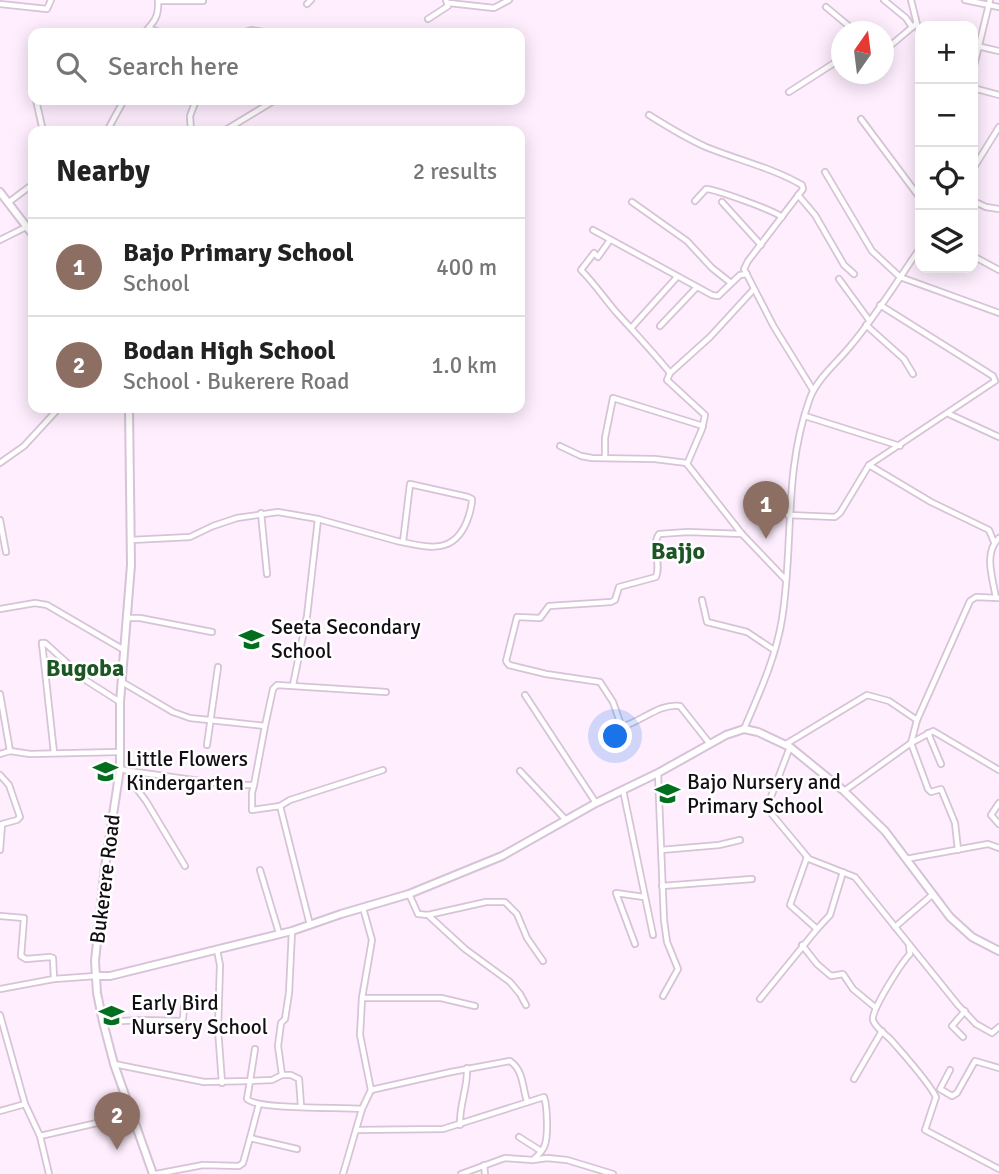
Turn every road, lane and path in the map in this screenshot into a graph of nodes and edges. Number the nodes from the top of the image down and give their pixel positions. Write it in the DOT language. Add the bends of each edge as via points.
graph roads {
  1 [pos="51,0"];
  2 [pos="509,0"];
  3 [pos="884,0"];
  4 [pos="911,0"];
  5 [pos="965,0"];
  6 [pos="158,1"];
  7 [pos="203,1"];
  8 [pos="448,1"];
  9 [pos="461,2"];
  10 [pos="989,2"];
  11 [pos="0,5"];
  12 [pos="826,7"];
  13 [pos="999,7"];
  14 [pos="428,19"];
  15 [pos="843,21"];
  16 [pos="914,26"];
  17 [pos="149,28"];
  18 [pos="978,37"];
  19 [pos="894,43"];
  20 [pos="978,47"];
  21 [pos="999,51"];
  22 [pos="831,65"];
  23 [pos="978,89"];
  24 [pos="789,92"];
  25 [pos="999,95"];
  26 [pos="37,105"];
  27 [pos="121,105"];
  28 [pos="194,105"];
  29 [pos="267,105"];
  30 [pos="649,114"];
  31 [pos="861,119"];
  32 [pos="42,126"];
  33 [pos="110,126"];
  34 [pos="191,126"];
  35 [pos="232,126"];
  36 [pos="999,127"];
  37 [pos="978,161"];
  38 [pos="825,172"];
  39 [pos="28,188"];
  40 [pos="0,191"];
  41 [pos="915,191"];
  42 [pos="798,195"];
  43 [pos="695,201"];
  44 [pos="9,202"];
  45 [pos="632,202"];
  46 [pos="722,202"];
  47 [pos="978,203"];
  48 [pos="999,209"];
  49 [pos="782,217"];
  50 [pos="26,227"];
  51 [pos="28,229"];
  52 [pos="593,230"];
  53 [pos="0,240"];
  54 [pos="610,240"];
  55 [pos="761,245"];
  56 [pos="915,255"];
  57 [pos="978,259"];
  58 [pos="999,270"];
  59 [pos="747,274"];
  60 [pos="854,274"];
  61 [pos="677,277"];
  62 [pos="900,277"];
  63 [pos="839,279"];
  64 [pos="731,283"];
  65 [pos="696,288"];
  66 [pos="754,289"];
  67 [pos="880,305"];
  68 [pos="999,313"];
  69 [pos="868,323"];
  70 [pos="660,326"];
  71 [pos="632,327"];
  72 [pos="670,373"];
  73 [pos="913,374"];
  74 [pos="813,390"];
  75 [pos="54,413"];
  76 [pos="129,413"];
  77 [pos="948,413"];
  78 [pos="805,416"];
  79 [pos="703,426"];
  80 [pos="999,437"];
  81 [pos="560,446"];
  82 [pos="900,446"];
  83 [pos="605,458"];
  84 [pos="0,463"];
  85 [pos="687,463"];
  86 [pos="869,465"];
  87 [pos="261,513"];
  88 [pos="788,515"];
  89 [pos="318,519"];
  90 [pos="0,520"];
  91 [pos="742,534"];
  92 [pos="999,538"];
  93 [pos="131,540"];
  94 [pos="403,542"];
  95 [pos="994,542"];
  96 [pos="6,552"];
  97 [pos="267,573"];
  98 [pos="785,579"];
  99 [pos="998,598"];
  100 [pos="702,600"];
  101 [pos="0,609"];
  102 [pos="128,618"];
  103 [pos="212,632"];
  104 [pos="774,650"];
  105 [pos="125,651"];
  106 [pos="218,667"];
  107 [pos="122,682"];
  108 [pos="293,685"];
  109 [pos="386,692"];
  110 [pos="0,694"];
  111 [pos="526,695"];
  112 [pos="120,702"];
  113 [pos="211,720"];
  114 [pos="917,720"];
  115 [pos="265,726"];
  116 [pos="744,729"];
  117 [pos="928,733"];
  118 [pos="911,743"];
  119 [pos="710,744"];
  120 [pos="207,745"];
  121 [pos="788,746"];
  122 [pos="10,751"];
  123 [pos="118,752"];
  124 [pos="54,753"];
  125 [pos="0,754"];
  126 [pos="941,764"];
  127 [pos="120,769"];
  128 [pos="383,770"];
  129 [pos="999,770"];
  130 [pos="129,771"];
  131 [pos="520,771"];
  132 [pos="658,773"];
  133 [pos="0,775"];
  134 [pos="254,785"];
  135 [pos="623,790"];
  136 [pos="844,791"];
  137 [pos="596,803"];
  138 [pos="999,803"];
  139 [pos="280,806"];
  140 [pos="566,820"];
  141 [pos="999,824"];
  142 [pos="740,840"];
  143 [pos="999,848"];
  144 [pos="0,850"];
  145 [pos="661,850"];
  146 [pos="958,850"];
  147 [pos="807,857"];
  148 [pos="905,859"];
  149 [pos="185,866"];
  150 [pos="261,870"];
  151 [pos="843,872"];
  152 [pos="752,879"];
  153 [pos="662,886"];
  154 [pos="409,894"];
  155 [pos="932,895"];
  156 [pos="645,897"];
  157 [pos="363,908"];
  158 [pos="428,915"];
  159 [pos="0,916"];
  160 [pos="310,926"];
  161 [pos="895,927"];
  162 [pos="817,929"];
  163 [pos="292,931"];
  164 [pos="279,933"];
  165 [pos="653,935"];
  166 [pos="635,944"];
  167 [pos="802,945"];
  168 [pos="909,945"];
  169 [pos="217,950"];
  170 [pos="999,951"];
  171 [pos="543,961"];
  172 [pos="96,976"];
  173 [pos="54,979"];
  174 [pos="0,989"];
  175 [pos="663,996"];
  176 [pos="362,998"];
  177 [pos="760,999"];
  178 [pos="526,1005"];
  179 [pos="475,1006"];
  180 [pos="184,1007"];
  181 [pos="876,1008"];
  182 [pos="965,1011"];
  183 [pos="0,1015"];
  184 [pos="103,1022"];
  185 [pos="999,1027"];
  186 [pos="882,1031"];
  187 [pos="963,1037"];
  188 [pos="255,1049"];
  189 [pos="114,1064"];
  190 [pos="467,1068"];
  191 [pos="999,1068"];
  192 [pos="950,1070"];
  193 [pos="282,1075"];
  194 [pos="854,1079"];
  195 [pos="250,1082"];
  196 [pos="222,1083"];
  197 [pos="371,1090"];
  198 [pos="528,1101"];
  199 [pos="25,1104"];
  200 [pos="259,1104"];
  201 [pos="301,1106"];
  202 [pos="362,1109"];
  203 [pos="0,1111"];
  204 [pos="132,1115"];
  205 [pos="460,1125"];
  206 [pos="356,1130"];
  207 [pos="40,1136"];
  208 [pos="519,1137"];
  209 [pos="250,1138"];
  210 [pos="297,1149"];
  211 [pos="541,1151"];
  212 [pos="533,1160"];
  213 [pos="484,1165"];
  214 [pos="999,1169"];
  215 [pos="48,1174"];
  216 [pos="155,1174"];
  217 [pos="343,1174"];
  218 [pos="461,1174"];
  219 [pos="485,1174"];
  220 [pos="612,1174"];
  1 -- 11 [label="street" via="47,9"];
  2 -- 9 [label="street" via="494,8"];
  3 -- 16 [label="street"];
  4 -- 16 [label="street"];
  5 -- 10 [label="street"];
  6 -- 7 [label="street"];
  6 -- 17 [label="street" via="159,12"];
  8 -- 9 [label="street"];
  8 -- 14 [label="street" via="448,6"];
  10 -- 13 [label="street"];
  10 -- 18 [label="street"];
  12 -- 15 [label="street"];
  16 -- 19 [label="street"];
  20 -- 21 [label="street"];
  22 -- 24 [label="street"];
  23 -- 25 [label="street"];
  26 -- 32 [label="street"];
  27 -- 33 [label="street"];
  28 -- 34 [label="street"];
  29 -- 35 [label="street"];
  30 -- 42 [label="street" via="706,147 796,182 803,187"];
  31 -- 41 [label="street"];
  36 -- 37 [label="street"];
  38 -- 62 [label="street" via="872,251"];
  39 -- 44 [label="street"];
  40 -- 44 [label="street"];
  42 -- 49 [label="street"];
  42 -- 60 [label="street"];
  43 -- 49 [label="street" via="706,188 713,189"];
  44 -- 50 [label="street"];
  45 -- 64 [label="street" via="687,241"];
  46 -- 55 [label="street"];
  47 -- 48 [label="street"];
  49 -- 55 [label="street"];
  50 -- 51 [label="street"];
  50 -- 53 [label="street"];
  52 -- 54 [label="street"];
  54 -- 61 [label="street"];
  54 -- 71 [label="street" via="581,270"];
  55 -- 59 [label="street" via="744,266"];
  56 -- 62 [label="street"];
  57 -- 58 [label="street"];
  59 -- 64 [label="street"];
  59 -- 66 [label="street"];
  61 -- 65 [label="street"];
  61 -- 71 [label="street"];
  62 -- 67 [label="street"];
  62 -- 68 [label="street"];
  63 -- 69 [label="street"];
  64 -- 65 [label="street" via="718,296"];
  65 -- 70 [label="street"];
  66 -- 72 [label="street"];
  66 -- 74 [label="street"];
  67 -- 69 [label="street"];
  67 -- 77 [label="street" via="995,378"];
  69 -- 73 [label="street"];
  69 -- 74 [label="street"];
  71 -- 72 [label="street"];
  72 -- 79 [label="street" via="668,383 705,415"];
  74 -- 78 [label="street"];
  75 -- 84 [label="street"];
  76 -- 93 [label="street, Bukerere Road"];
  77 -- 80 [label="street"];
  77 -- 82 [label="street"];
  78 -- 82 [label="street"];
  78 -- 88 [label="street"];
  79 -- 83 [label="street" via="613,398"];
  79 -- 85 [label="street"];
  81 -- 83 [label="street" via="581,456"];
  82 -- 86 [label="street"];
  83 -- 85 [label="street"];
  85 -- 91 [label="street"];
  86 -- 88 [label="street" via="835,517"];
  86 -- 95 [label="street" via="989,530"];
  87 -- 89 [label="street"];
  87 -- 93 [label="street" via="219,523 190,537"];
  87 -- 97 [label="street"];
  88 -- 98 [label="street"];
  89 -- 94 [label="street"];
  89 -- 108 [label="street" via="307,616"];
  90 -- 96 [label="street"];
  91 -- 98 [label="street"];
  91 -- 119 [label="street" via="659,534 655,541 656,577 619,587 611,602 549,606 540,618 517,617 506,661 509,666 600,682 624,726 680,706"];
  92 -- 95 [label="street"];
  93 -- 102 [label="street, Bukerere Road"];
  94 -- 94 [label="street" via="437,547 453,542 463,530 472,499 410,484"];
  95 -- 99 [label="street" via="990,559"];
  98 -- 104 [label="street" via="783,617"];
  99 -- 114 [label="street" via="970,601"];
  100 -- 104 [label="street" via="707,622 747,632"];
  101 -- 105 [label="street" via="47,605"];
  102 -- 103 [label="street"];
  102 -- 105 [label="street, Bukerere Road"];
  104 -- 116 [label="street"];
  105 -- 107 [label="street, Bukerere Road"];
  106 -- 113 [label="street"];
  107 -- 112 [label="street, Bukerere Road"];
  107 -- 113 [label="street" via="173,712"];
  108 -- 109 [label="street"];
  108 -- 115 [label="street" via="274,687"];
  110 -- 122 [label="street"];
  111 -- 137 [label="street"];
  112 -- 123 [label="street, Bukerere Road"];
  112 -- 124 [label="street" via="42,643"];
  113 -- 115 [label="street"];
  113 -- 120 [label="street"];
  114 -- 118 [label="street"];
  114 -- 121 [label="street" via="889,701 867,695"];
  115 -- 134 [label="street"];
  116 -- 119 [label="street"];
  116 -- 121 [label="street"];
  117 -- 118 [label="street"];
  117 -- 126 [label="street"];
  117 -- 129 [label="street" via="936,732"];
  118 -- 136 [label="street"];
  118 -- 146 [label="street" via="928,789 941,789 955,823"];
  119 -- 132 [label="street"];
  121 -- 136 [label="street"];
  121 -- 147 [label="street" via="768,809"];
  122 -- 124 [label="street"];
  122 -- 125 [label="street"];
  123 -- 124 [label="street"];
  123 -- 127 [label="street, Bukerere Road"];
  127 -- 130 [label="street"];
  127 -- 172 [label="street, Bukerere Road" via="103,880"];
  128 -- 139 [label="street"];
  130 -- 134 [label="street"];
  130 -- 149 [label="street"];
  131 -- 140 [label="street"];
  132 -- 135 [label="street"];
  132 -- 145 [label="street"];
  133 -- 144 [label="street" via="9,785 20,817 2,824"];
  134 -- 139 [label="street" via="252,810"];
  135 -- 137 [label="street"];
  135 -- 156 [label="street"];
  136 -- 148 [label="street" via="878,822"];
  137 -- 140 [label="street"];
  138 -- 141 [label="street" via="991,815"];
  139 -- 160 [label="street"];
  140 -- 154 [label="street" via="502,856"];
  142 -- 145 [label="street"];
  143 -- 146 [label="street" via="988,844"];
  145 -- 153 [label="street"];
  146 -- 148 [label="street"];
  147 -- 151 [label="street"];
  147 -- 162 [label="street" via="790,905"];
  148 -- 155 [label="street"];
  150 -- 164 [label="street"];
  151 -- 161 [label="street" via="855,877"];
  151 -- 162 [label="street" via="830,915"];
  152 -- 153 [label="street"];
  153 -- 175 [label="street" via="665,934 678,969"];
  154 -- 157 [label="street"];
  154 -- 158 [label="street" via="418,914"];
  155 -- 161 [label="street"];
  155 -- 170 [label="street" via="972,937"];
  156 -- 165 [label="street"];
  156 -- 166 [label="street" via="616,893"];
  157 -- 160 [label="street"];
  157 -- 176 [label="street" via="372,940"];
  158 -- 171 [label="street" via="505,902 517,914"];
  158 -- 178 [label="street" via="510,982"];
  159 -- 173 [label="street" via="24,918 21,956 53,958"];
  160 -- 163 [label="street"];
  161 -- 168 [label="street"];
  162 -- 167 [label="street"];
  163 -- 164 [label="street"];
  163 -- 193 [label="street" via="289,993 278,1046"];
  164 -- 169 [label="street"];
  167 -- 177 [label="street"];
  167 -- 181 [label="street" via="831,976 843,974"];
  168 -- 181 [label="street" via="910,954"];
  168 -- 182 [label="street"];
  169 -- 172 [label="street"];
  169 -- 196 [label="street"];
  172 -- 173 [label="street"];
  172 -- 184 [label="street, Bukerere Road"];
  173 -- 174 [label="street"];
  176 -- 179 [label="street" via="441,998"];
  176 -- 197 [label="street" via="360,1035"];
  180 -- 184 [label="street" via="180,1021"];
  181 -- 186 [label="street" via="873,1020"];
  182 -- 185 [label="street" via="988,1032"];
  182 -- 187 [label="street" via="952,1026"];
  183 -- 199 [label="street"];
  184 -- 189 [label="street, Bukerere Road"];
  186 -- 194 [label="street"];
  186 -- 214 [label="street" via="936,1097 925,1130"];
  188 -- 195 [label="street"];
  189 -- 196 [label="street"];
  189 -- 204 [label="street, Bukerere Road"];
  190 -- 197 [label="street"];
  190 -- 198 [label="street" via="512,1062 525,1084"];
  190 -- 205 [label="street"];
  191 -- 192 [label="street" via="975,1061 952,1097 940,1089"];
  193 -- 195 [label="street"];
  193 -- 201 [label="street" via="299,1079"];
  195 -- 196 [label="street"];
  195 -- 200 [label="street" via="247,1099"];
  197 -- 202 [label="street"];
  198 -- 205 [label="street"];
  198 -- 211 [label="street" via="546,1098"];
  199 -- 203 [label="street"];
  199 -- 207 [label="street"];
  200 -- 201 [label="street"];
  200 -- 209 [label="street"];
  201 -- 202 [label="street"];
  202 -- 206 [label="street"];
  204 -- 207 [label="street"];
  204 -- 216 [label="street, Bukerere Road"];
  205 -- 206 [label="street"];
  206 -- 217 [label="street"];
  207 -- 215 [label="street"];
  208 -- 211 [label="street"];
  209 -- 210 [label="street"];
  209 -- 216 [label="street" via="239,1166 203,1165"];
  211 -- 212 [label="street"];
  212 -- 213 [label="street" via="505,1158"];
  212 -- 220 [label="street" via="567,1160"];
  213 -- 218 [label="street"];
  213 -- 219 [label="street"];
}
